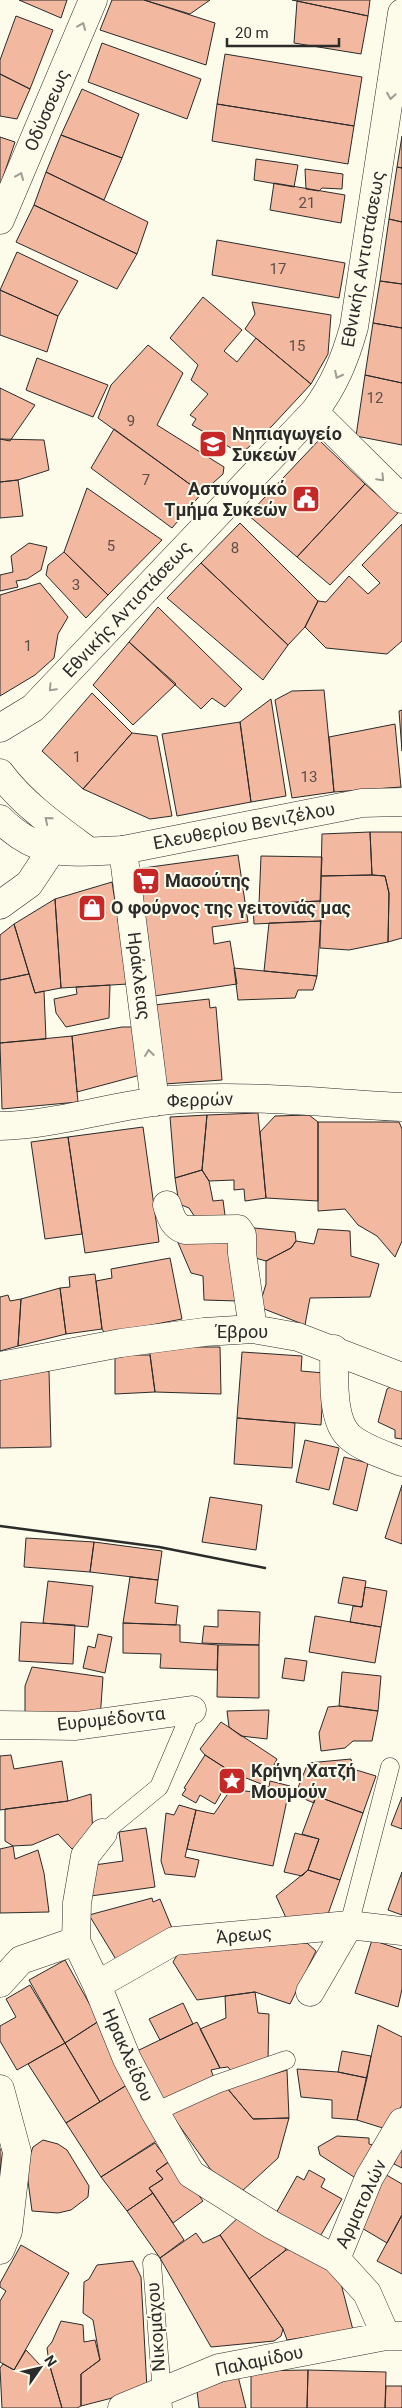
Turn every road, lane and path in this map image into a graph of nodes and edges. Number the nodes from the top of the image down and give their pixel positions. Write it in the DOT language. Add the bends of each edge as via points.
graph roads {
  1 [pos="93,0"];
  2 [pos="402,12"];
  3 [pos="0,220"];
  4 [pos="314,412"];
  5 [pos="402,499"];
  6 [pos="0,728"];
  7 [pos="0,773"];
  8 [pos="402,802"];
  9 [pos="0,819"];
  10 [pos="86,850"];
  11 [pos="123,850"];
  12 [pos="52,851"];
  13 [pos="0,905"];
  14 [pos="155,1102"];
  15 [pos="402,1108"];
  16 [pos="0,1126"];
  17 [pos="167,1205"];
  18 [pos="253,1330"];
  19 [pos="334,1348"];
  20 [pos="0,1366"];
  21 [pos="402,1377"];
  22 [pos="402,1462"];
  23 [pos="192,1710"];
  24 [pos="0,1725"];
  25 [pos="390,1768"];
  26 [pos="103,1833"];
  27 [pos="349,1925"];
  28 [pos="402,1930"];
  29 [pos="76,1941"];
  30 [pos="0,1983"];
  31 [pos="97,1985"];
  32 [pos="310,1992"];
  33 [pos="286,2060"];
  34 [pos="0,2089"];
  35 [pos="155,2112"];
  36 [pos="402,2122"];
  37 [pos="0,2250"];
  38 [pos="336,2259"];
  39 [pos="152,2263"];
  40 [pos="394,2336"];
  41 [pos="162,2400"];
  42 [pos="122,2408"];
  3 -- 1 [label="street, Οδύσσεως, one-way"];
  2 -- 4 [label="street, Εθνικής Αντιστάσεως, one-way" via="354,327 341,368"];
  4 -- 5 [label="street, one-way"];
  4 -- 6 [label="street, Εθνικής Αντιστάσεως, one-way" via="33,708"];
  10 -- 7 [label="street, one-way" via="34,809"];
  8 -- 11 [label="street, Ελευθερίου Βενιζέλου" via="362,804"];
  9 -- 12 [label="street" via="21,836"];
  10 -- 11 [label="street, Ελευθερίου Βενιζέλου"];
  10 -- 12 [label="street, Ελευθερίου Βενιζέλου"];
  14 -- 11 [label="street, Ηράκλειας, one-way"];
  12 -- 13 [label="street" via="29,884"];
  14 -- 15 [label="street, Φερρών" via="242,1099"];
  14 -- 16 [label="street, Φερρών" via="38,1123"];
  17 -- 18 [label="street" via="178,1228 238,1229 243,1242"];
  18 -- 19 [label="street, Έβρου" via="287,1334"];
  18 -- 20 [label="street, Έβρου" via="204,1332 121,1343"];
  19 -- 21 [label="street, Έβρου"];
  19 -- 22 [label="street" via="336,1408 342,1429 359,1443"];
  23 -- 24 [label="street, Ευρυμέδοντα" via="76,1726"];
  23 -- 26 [label="lane, Ηρακλείδου" via="160,1787"];
  25 -- 27 [label="lane"];
  26 -- 29 [label="street, Ηρακλείδου" via="85,1856 77,1903"];
  27 -- 28 [label="street, Άρεως"];
  27 -- 31 [label="street, Άρεως" via="174,1941"];
  27 -- 32 [label="street"];
  29 -- 30 [label="street" via="21,1960"];
  29 -- 31 [label="street, Ηρακλείδου"];
  31 -- 35 [label="street, Ηρακλείδου" via="126,2059"];
  33 -- 35 [label="lane" via="217,2084"];
  34 -- 37 [label="street" via="17,2152 8,2231"];
  35 -- 38 [label="street, Ηρακλείδου" via="190,2174 272,2225"];
  36 -- 38 [label="street, Αρματολών" via="369,2178"];
  38 -- 40 [label="street, Ηρακλείδου" via="366,2293"];
  39 -- 41 [label="lane, Νικομάχου"];
  40 -- 41 [label="street, Παλαμίδου" via="219,2368"];
  41 -- 42 [label="street, Παλαμίδου"];
}
